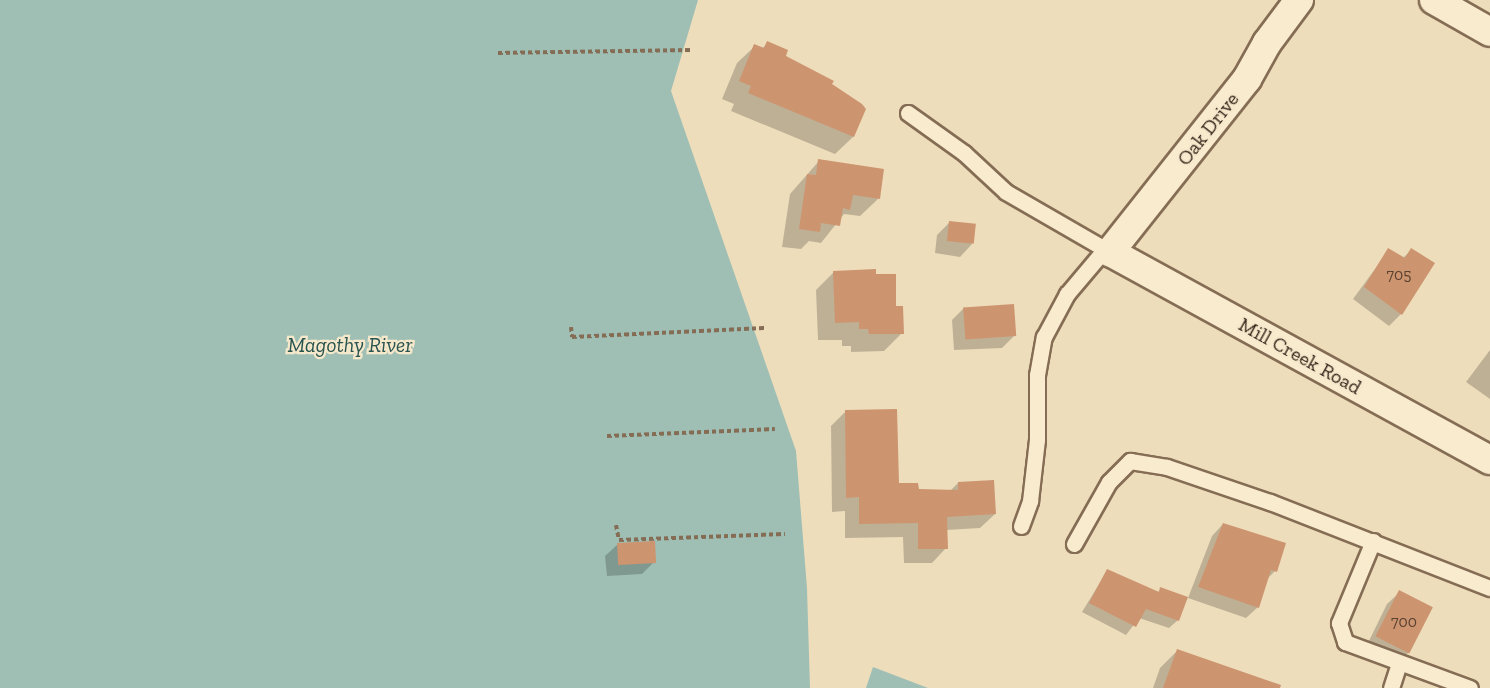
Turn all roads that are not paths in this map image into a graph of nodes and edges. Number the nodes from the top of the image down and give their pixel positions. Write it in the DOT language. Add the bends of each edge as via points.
graph roads {
  1 [pos="1299,0"];
  2 [pos="1434,0"];
  3 [pos="1490,32"];
  4 [pos="908,113"];
  5 [pos="1108,251"];
  6 [pos="1490,460"];
  7 [pos="1021,526"];
  8 [pos="1372,541"];
  9 [pos="1074,544"];
  10 [pos="1490,588"];
  11 [pos="1399,663"];
  12 [pos="1391,688"];
  13 [pos="1470,688"];
  1 -- 5 [label="street, Oak Drive" via="1267,43 1247,79"];
  2 -- 3 [label="street"];
  4 -- 5 [label="lane" via="964,153 1006,192"];
  5 -- 6 [label="street, Mill Creek Road"];
  5 -- 7 [label="lane" via="1067,294 1044,337 1037,375 1037,440 1030,501"];
  8 -- 9 [label="lane" via="1167,467 1130,461 1108,482"];
  8 -- 10 [label="lane"];
  8 -- 11 [label="lane" via="1339,623 1345,642"];
  11 -- 12 [label="lane"];
  11 -- 13 [label="lane"];
}
